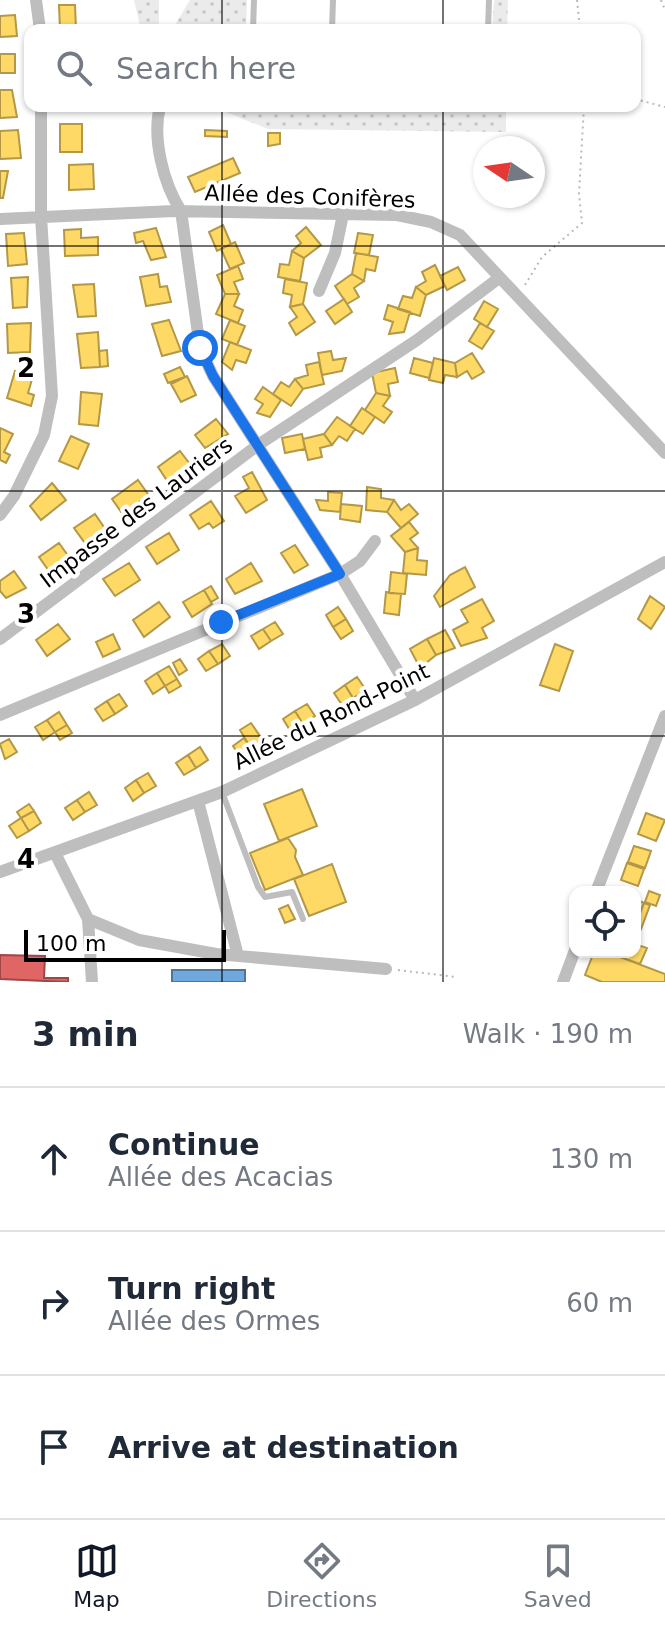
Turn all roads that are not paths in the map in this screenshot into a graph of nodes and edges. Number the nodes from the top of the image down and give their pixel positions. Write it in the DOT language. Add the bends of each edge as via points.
graph roads {
  1 [pos="36,0"];
  2 [pos="254,0"];
  3 [pos="333,0"];
  4 [pos="489,0"];
  5 [pos="39,24"];
  6 [pos="253,24"];
  7 [pos="332,24"];
  8 [pos="488,24"];
  9 [pos="41,112"];
  10 [pos="158,112"];
  11 [pos="181,211"];
  12 [pos="343,214"];
  13 [pos="41,216"];
  14 [pos="0,219"];
  15 [pos="499,278"];
  16 [pos="319,291"];
  17 [pos="258,445"];
  18 [pos="665,453"];
  19 [pos="0,515"];
  20 [pos="375,541"];
  21 [pos="665,562"];
  22 [pos="340,574"];
  23 [pos="0,639"];
  24 [pos="415,700"];
  25 [pos="0,715"];
  26 [pos="665,716"];
  27 [pos="222,792"];
  28 [pos="198,801"];
  29 [pos="55,853"];
  30 [pos="0,872"];
  31 [pos="598,886"];
  32 [pos="88,919"];
  33 [pos="303,919"];
  34 [pos="238,956"];
  35 [pos="572,958"];
  36 [pos="386,969"];
  37 [pos="92,982"];
  38 [pos="563,982"];
  1 -- 5 [label="street"];
  2 -- 6 [label="lane"];
  3 -- 7 [label="lane"];
  4 -- 8 [label="lane"];
  9 -- 13 [label="street"];
  10 -- 11 [label="street" via="155,126 171,196"];
  11 -- 12 [label="street, Allée des Conifères"];
  11 -- 13 [label="street, Allée des Conifères"];
  11 -- 17 [label="street" via="200,348"];
  12 -- 15 [label="street, Allée des Conifères" via="431,222 460,235"];
  12 -- 16 [label="street"];
  13 -- 14 [label="street, Allée des Conifères"];
  13 -- 19 [label="street" via="52,396 44,435"];
  15 -- 17 [label="street, Impasse des Lauriers" via="417,340"];
  15 -- 18 [label="street, Allée des Conifères"];
  17 -- 22 [label="street"];
  17 -- 23 [label="street, Impasse des Lauriers"];
  20 -- 22 [label="street" via="360,561"];
  21 -- 24 [label="street, Allée du Rond-Point"];
  22 -- 24 [label="street"];
  22 -- 25 [label="street"];
  24 -- 27 [label="street, Allée du Rond-Point"];
  26 -- 31 [label="street"];
  27 -- 28 [label="street, Allée du Rond-Point"];
  27 -- 33 [label="lane" via="258,887 265,897 292,892"];
  28 -- 29 [label="street, Allée du Rond-Point"];
  28 -- 34 [label="street"];
  29 -- 30 [label="street, Allée du Rond-Point"];
  29 -- 32 [label="street"];
  32 -- 34 [label="street" via="139,940"];
  32 -- 37 [label="street"];
  34 -- 36 [label="street"];
  35 -- 38 [label="street"];
}
